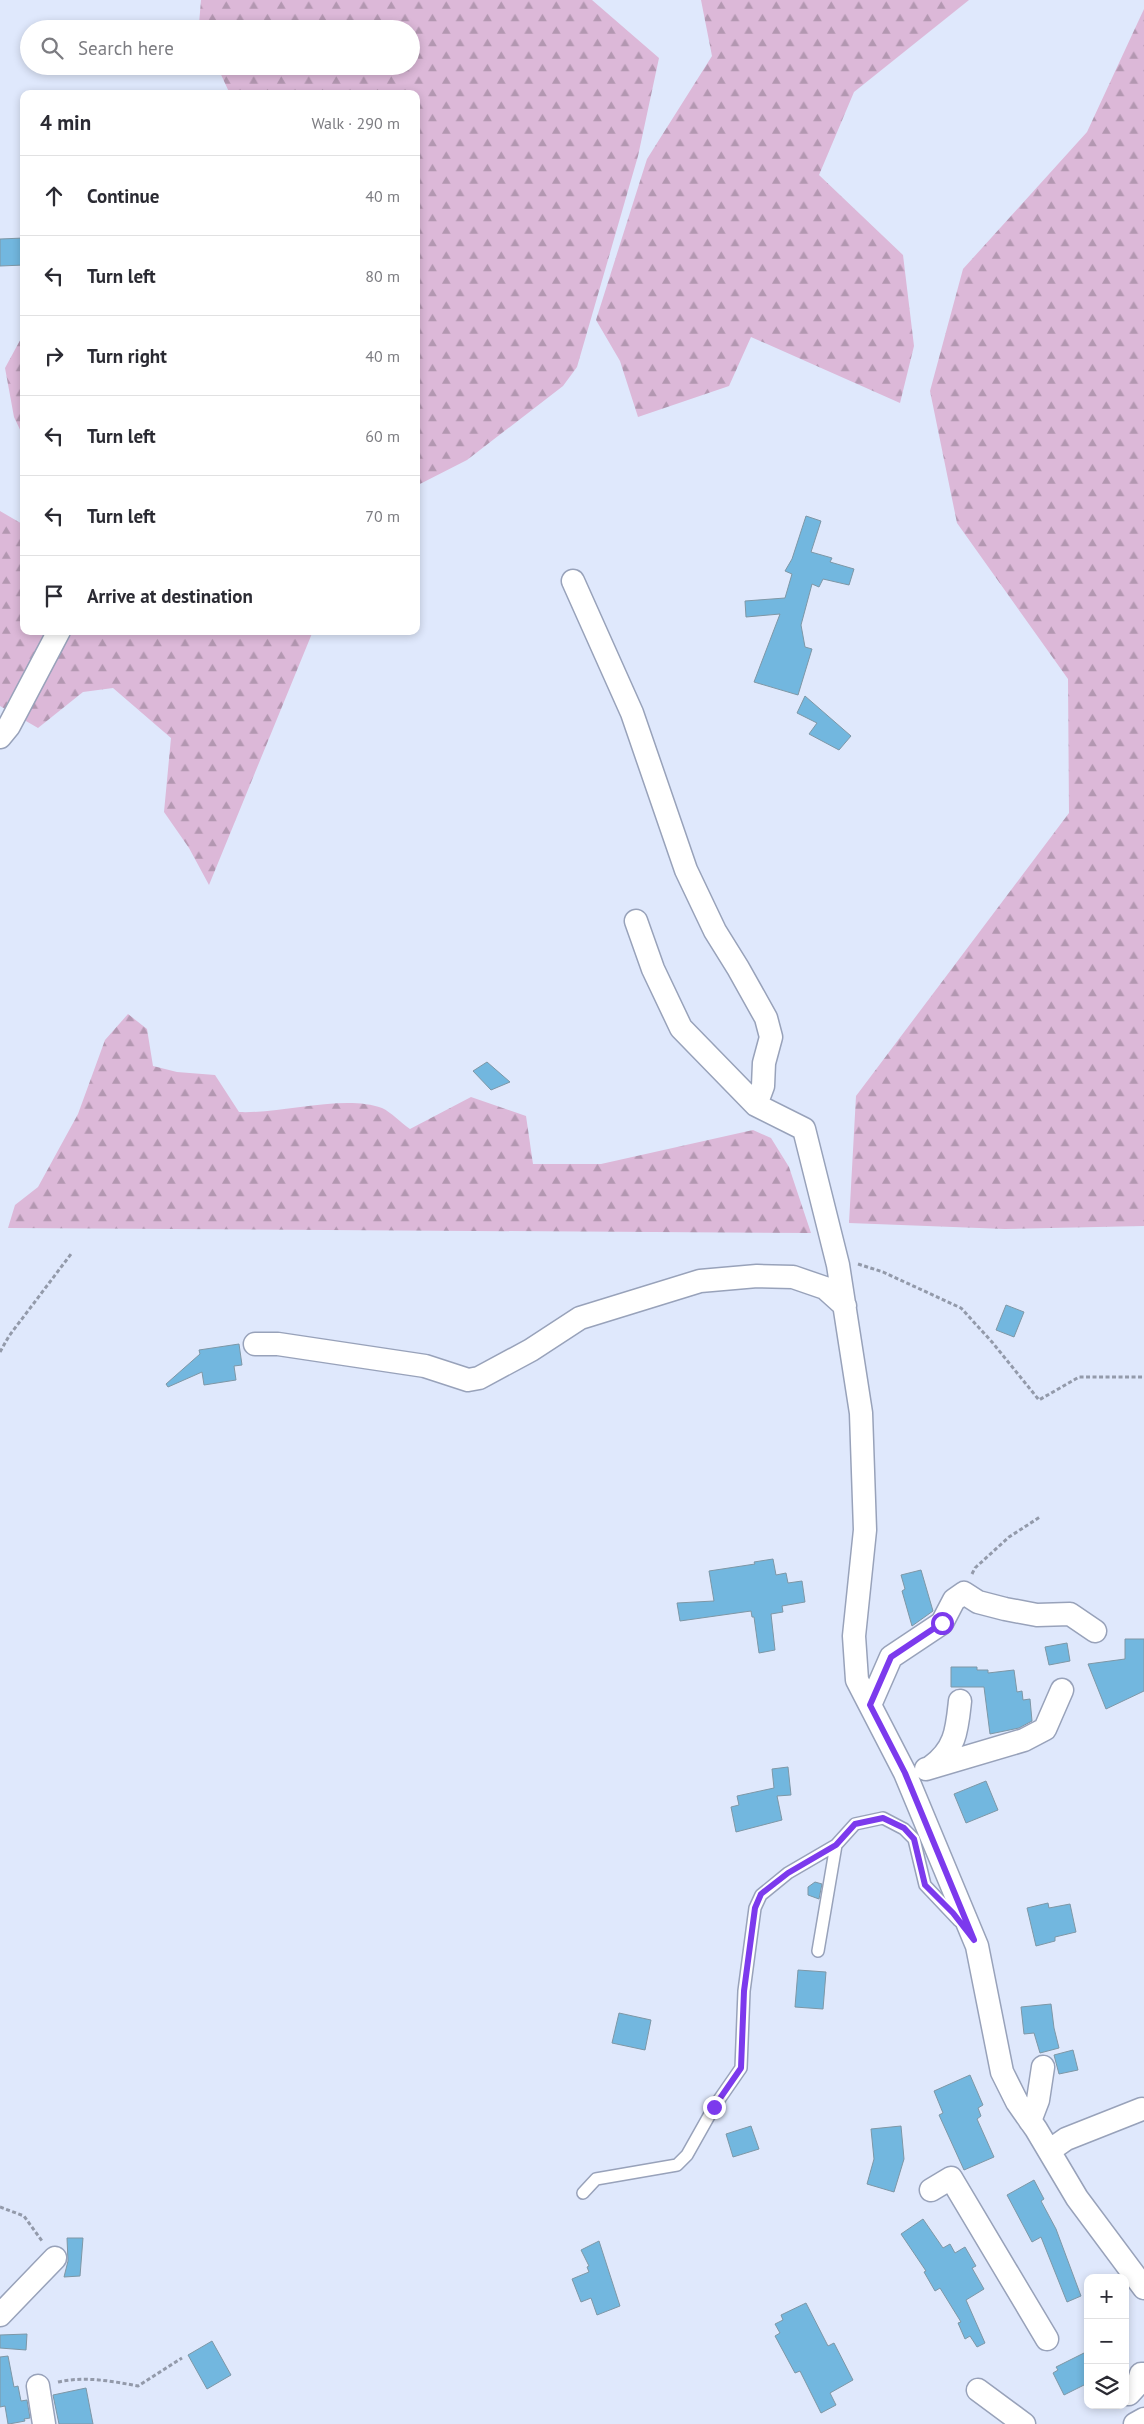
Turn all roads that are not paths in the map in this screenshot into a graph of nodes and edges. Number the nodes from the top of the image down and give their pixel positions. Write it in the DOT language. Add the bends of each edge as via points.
graph roads {
  1 [pos="573,581"];
  2 [pos="57,635"];
  3 [pos="0,737"];
  4 [pos="636,921"];
  5 [pos="756,1105"];
  6 [pos="843,1297"];
  7 [pos="255,1344"];
  8 [pos="1096,1631"];
  9 [pos="1062,1690"];
  10 [pos="960,1701"];
  11 [pos="870,1705"];
  12 [pos="917,1775"];
  13 [pos="836,1845"];
  14 [pos="974,1940"];
  15 [pos="818,1951"];
  16 [pos="1043,2067"];
  17 [pos="1142,2110"];
  18 [pos="1030,2121"];
  19 [pos="1049,2151"];
  20 [pos="931,2190"];
  21 [pos="583,2193"];
  22 [pos="55,2258"];
  23 [pos="1144,2286"];
  24 [pos="0,2315"];
  25 [pos="1047,2339"];
  26 [pos="1144,2374"];
  27 [pos="38,2386"];
  28 [pos="978,2390"];
  29 [pos="1129,2394"];
  30 [pos="1144,2419"];
  31 [pos="44,2424"];
  32 [pos="1024,2424"];
  33 [pos="1136,2424"];
  1 -- 5 [label="street" via="632,713 686,870 715,931 766,1018 771,1036 764,1063 763,1086"];
  2 -- 3 [label="street" via="9,726"];
  4 -- 5 [label="street" via="653,969 681,1028"];
  5 -- 6 [label="street" via="804,1129"];
  6 -- 7 [label="street" via="794,1277 700,1280 580,1318 522,1355 479,1378 468,1380 425,1366 278,1344"];
  6 -- 11 [label="street" via="861,1413 865,1530 854,1636 857,1680"];
  8 -- 11 [label="street" via="1070,1614 1037,1615 1005,1609 978,1602 964,1593 954,1600 942,1623 891,1657"];
  9 -- 12 [label="street" via="1045,1729 1024,1740"];
  10 -- 12 [label="street" via="956,1735 944,1758"];
  11 -- 12 [label="street"];
  12 -- 14 [label="street"];
  13 -- 14 [label="lane" via="855,1824 883,1818 904,1828 914,1839 925,1885"];
  13 -- 15 [label="lane"];
  13 -- 21 [label="lane" via="788,1873 761,1894 755,1908 744,1991 741,2068 687,2155 677,2165 596,2179"];
  14 -- 18 [label="street" via="988,1992 1002,2072"];
  16 -- 18 [label="street" via="1038,2100"];
  17 -- 19 [label="street" via="1066,2138"];
  18 -- 19 [label="street"];
  19 -- 23 [label="street" via="1077,2198"];
  20 -- 25 [label="street" via="951,2178"];
  22 -- 24 [label="street"];
  26 -- 29 [label="street"];
  27 -- 31 [label="street"];
  28 -- 32 [label="street"];
  30 -- 33 [label="street"];
}
